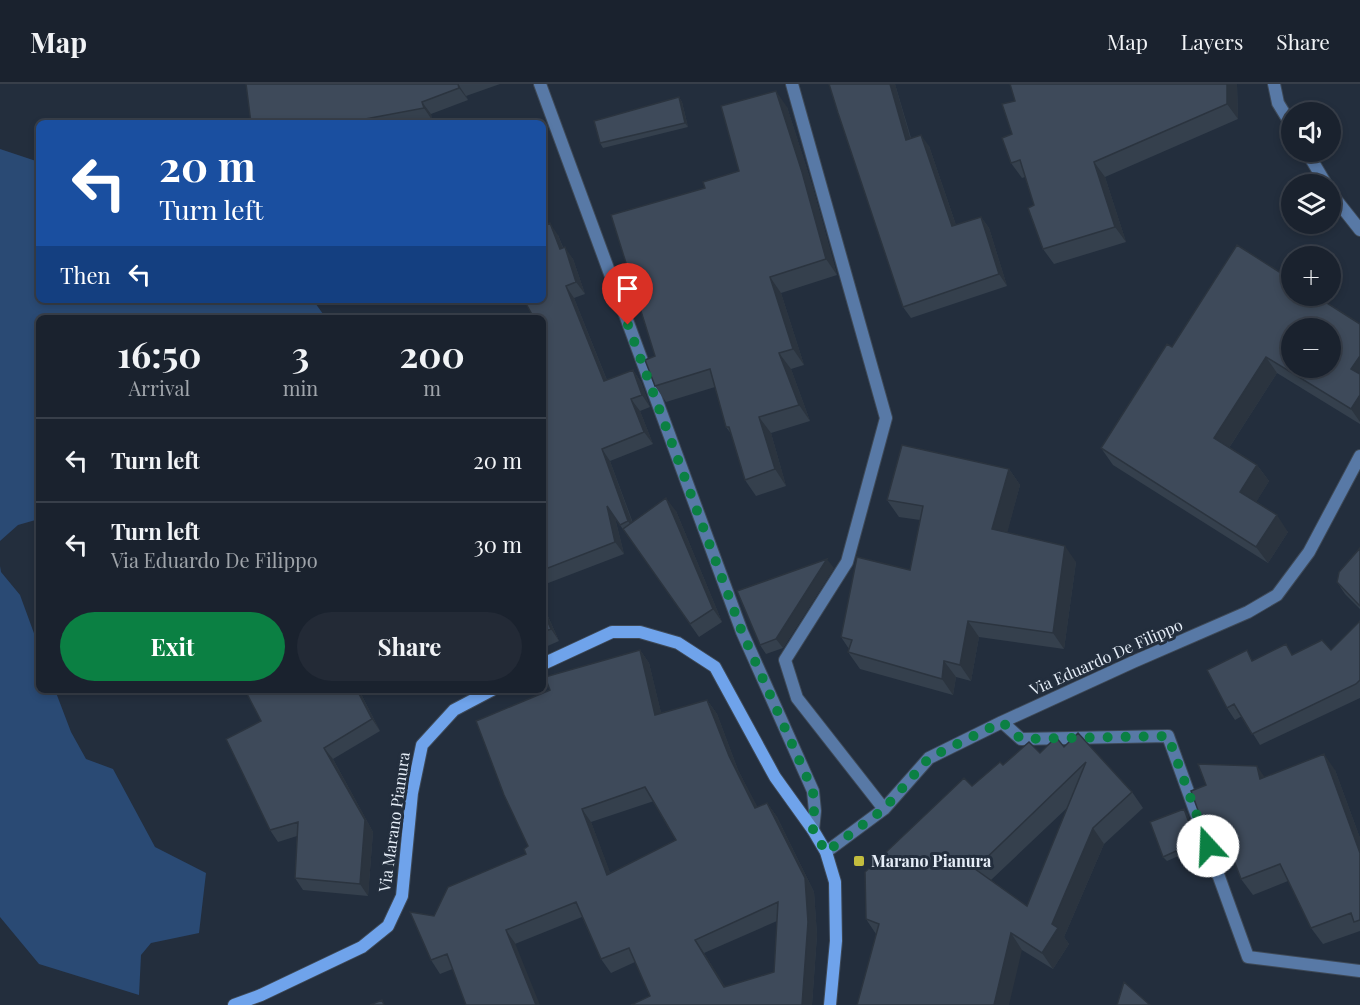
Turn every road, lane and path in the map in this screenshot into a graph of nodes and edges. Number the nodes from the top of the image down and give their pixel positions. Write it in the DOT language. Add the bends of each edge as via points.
graph roads {
  1 [pos="540,84"];
  2 [pos="792,84"];
  3 [pos="1274,84"];
  4 [pos="1281,108"];
  5 [pos="1341,206"];
  6 [pos="1360,230"];
  7 [pos="1360,456"];
  8 [pos="546,663"];
  9 [pos="486,693"];
  10 [pos="1002,722"];
  11 [pos="884,809"];
  12 [pos="813,830"];
  13 [pos="826,852"];
  14 [pos="1360,971"];
  15 [pos="234,1005"];
  16 [pos="830,1005"];
  1 -- 12 [label="street" via="742,632 813,791"];
  2 -- 11 [label="street" via="886,418 847,562 785,660 797,698"];
  3 -- 4 [label="street"];
  5 -- 6 [label="street"];
  7 -- 10 [label="street, Via Eduardo De Filippo" via="1309,552 1277,595 1248,612"];
  8 -- 12 [label="street" via="612,632 640,632 678,643 715,667 775,777"];
  9 -- 15 [label="street, Via Marano Pianura" via="454,710 422,745 412,793 402,896 388,926 362,947"];
  10 -- 11 [label="street, Via Eduardo De Filippo" via="929,758"];
  10 -- 14 [label="street" via="1021,739 1168,736 1248,957"];
  11 -- 13 [label="street, Via Eduardo De Filippo"];
  12 -- 13 [label="street"];
  13 -- 16 [label="street" via="835,882 836,941"];
}
